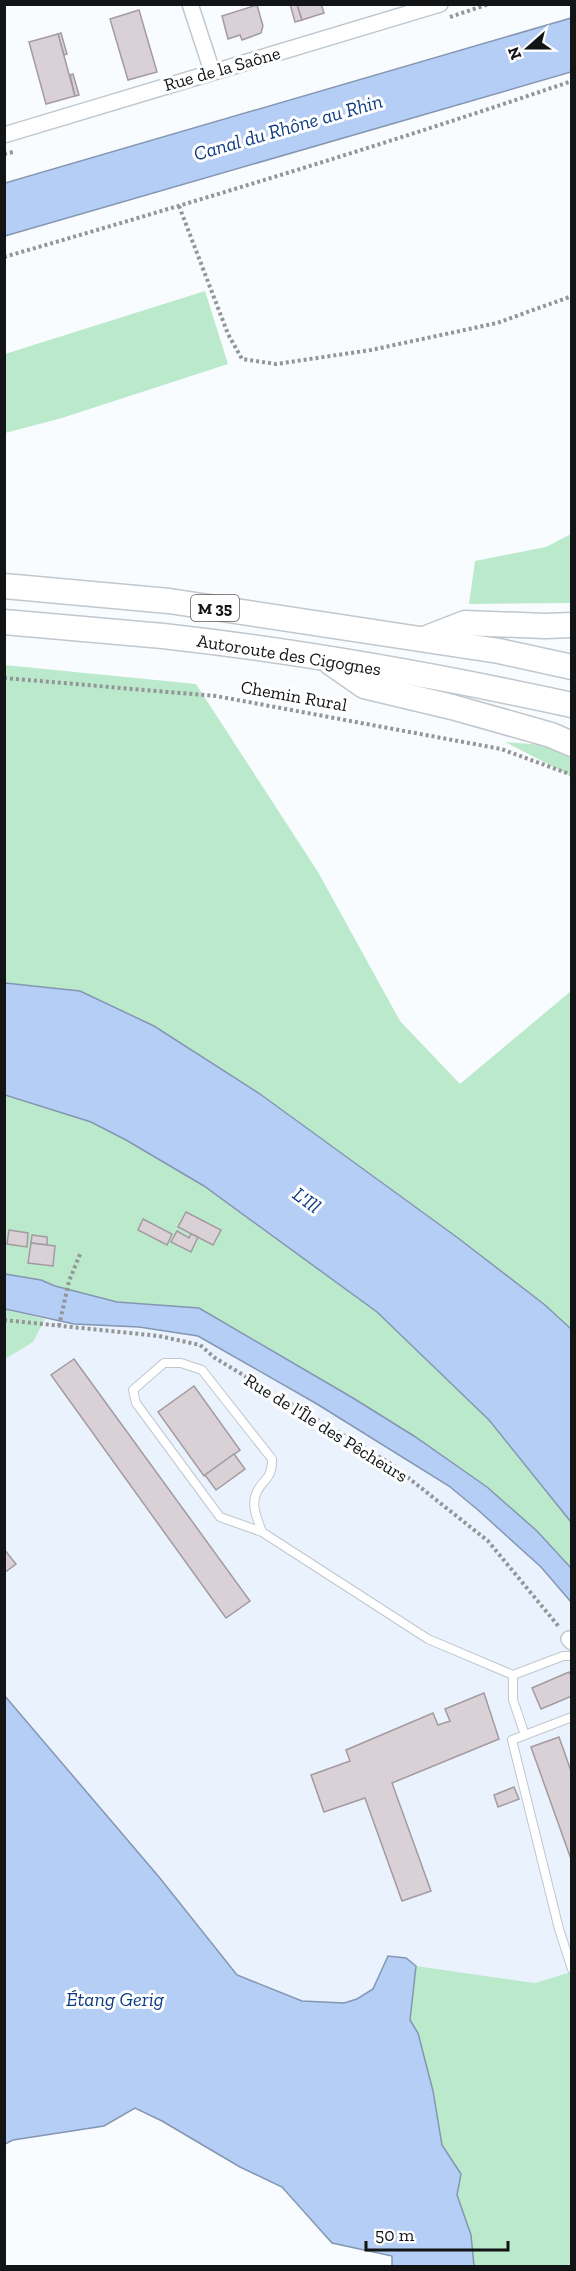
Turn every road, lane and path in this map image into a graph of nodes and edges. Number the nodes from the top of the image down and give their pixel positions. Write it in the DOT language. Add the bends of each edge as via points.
graph roads {
  1 [pos="190,4"];
  2 [pos="440,4"];
  3 [pos="402,10"];
  4 [pos="212,71"];
  5 [pos="572,81"];
  6 [pos="4,135"];
  7 [pos="179,206"];
  8 [pos="4,257"];
  9 [pos="572,296"];
  10 [pos="4,586"];
  11 [pos="4,622"];
  12 [pos="572,625"];
  13 [pos="424,639"];
  14 [pos="325,659"];
  15 [pos="572,666"];
  16 [pos="4,678"];
  17 [pos="572,705"];
  18 [pos="572,744"];
  19 [pos="572,775"];
  20 [pos="81,1252"];
  21 [pos="4,1320"];
  22 [pos="59,1326"];
  23 [pos="262,1532"];
  24 [pos="570,1641"];
  25 [pos="572,1656"];
  26 [pos="513,1675"];
  27 [pos="572,1717"];
  28 [pos="525,1735"];
  29 [pos="572,1969"];
  1 -- 4 [label="street"];
  2 -- 3 [label="street, Rue de la Saône"];
  3 -- 4 [label="street, Rue de la Saône"];
  4 -- 6 [label="street, Rue de la Saône"];
  5 -- 7 [label="path"];
  7 -- 8 [label="path"];
  7 -- 9 [label="path" via="228,334 242,359 276,364 371,350 497,323"];
  10 -- 13 [label="highway, Autoroute des Cigognes / M 35" via="169,601"];
  11 -- 14 [label="highway, Autoroute des Cigognes / M 35" via="164,636"];
  12 -- 13 [label="highway" via="465,623"];
  13 -- 15 [label="highway, Autoroute des Cigognes / M 35"];
  14 -- 17 [label="highway, Autoroute des Cigognes / M 35"];
  14 -- 18 [label="highway" via="364,686 452,706"];
  16 -- 19 [label="path, Chemin Rural" via="216,696 501,749"];
  20 -- 22 [label="path" via="69,1281"];
  21 -- 22 [label="path, Rue de l'Île des Pêcheurs"];
  22 -- 24 [label="path, Rue de l'Île des Pêcheurs" via="159,1336 200,1345 215,1358 391,1464 488,1541"];
  23 -- 23 [label="lane" via="254,1510 256,1494 272,1472 272,1460 202,1370 181,1363 164,1363 133,1390 136,1403 220,1517"];
  23 -- 26 [label="lane" via="428,1639"];
  25 -- 26 [label="lane"];
  26 -- 28 [label="lane" via="513,1700"];
  27 -- 28 [label="lane"];
  28 -- 29 [label="lane" via="512,1740"];
}
